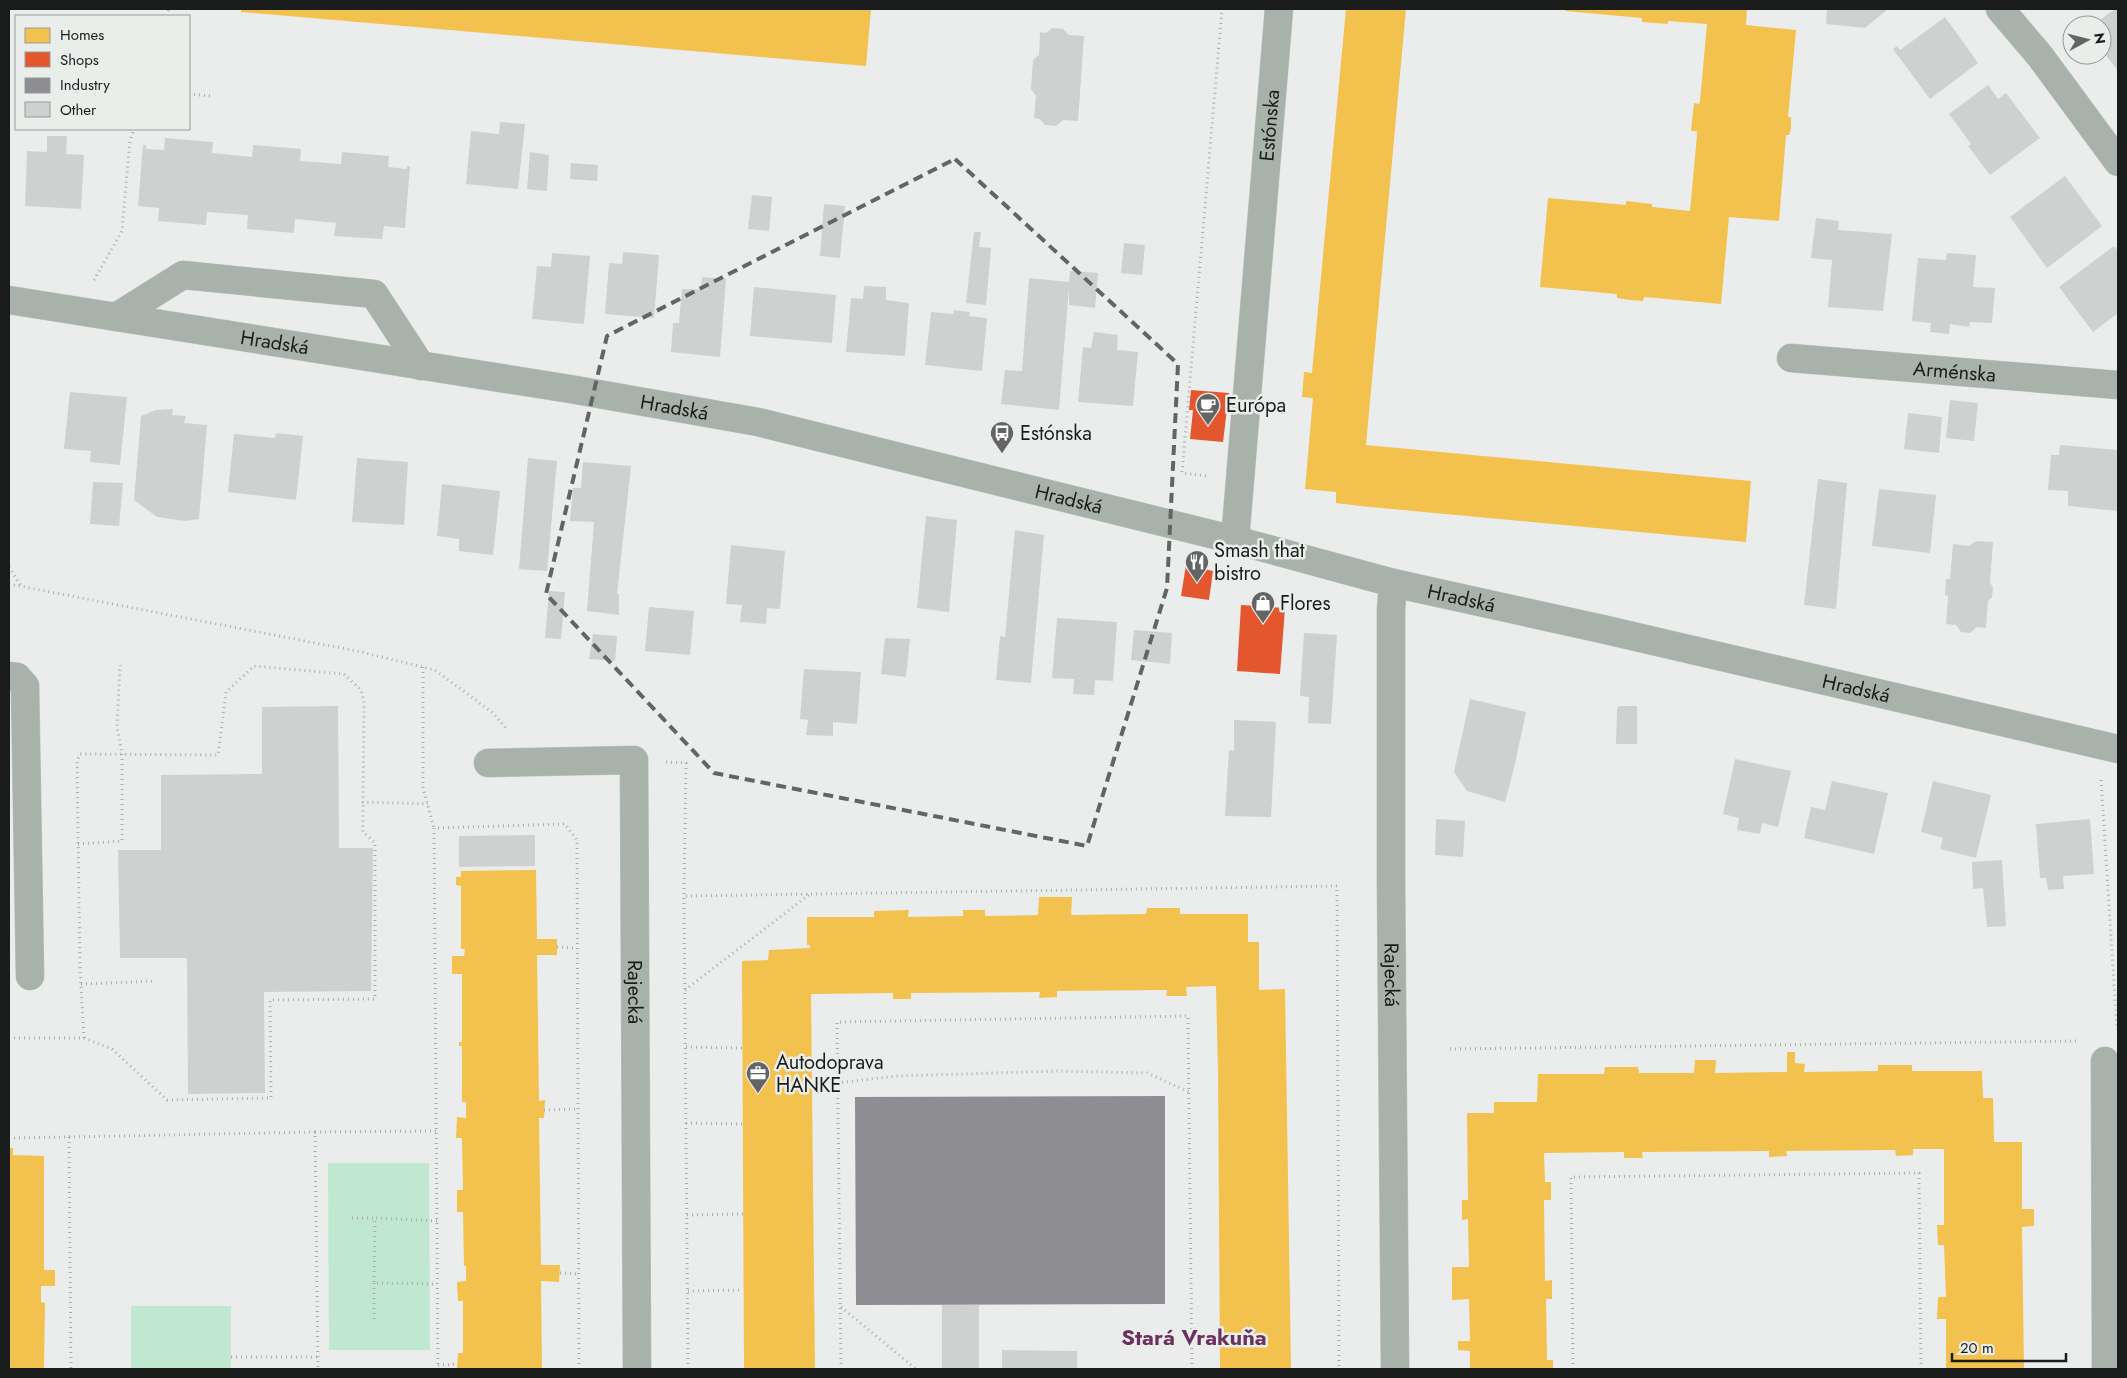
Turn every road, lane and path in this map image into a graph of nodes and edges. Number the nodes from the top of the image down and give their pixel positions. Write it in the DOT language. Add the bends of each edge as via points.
graph roads {
  1 [pos="1222,9"];
  2 [pos="1279,9"];
  3 [pos="2000,9"];
  4 [pos="190,94"];
  5 [pos="210,96"];
  6 [pos="134,130"];
  7 [pos="2118,162"];
  8 [pos="94,281"];
  9 [pos="9,300"];
  10 [pos="116,317"];
  11 [pos="1791,358"];
  12 [pos="421,366"];
  13 [pos="2118,384"];
  14 [pos="1241,480"];
  15 [pos="1235,540"];
  16 [pos="9,567"];
  17 [pos="1392,582"];
  18 [pos="9,584"];
  19 [pos="21,586"];
  20 [pos="120,664"];
  21 [pos="423,667"];
  22 [pos="9,676"];
  23 [pos="2118,749"];
  24 [pos="122,753"];
  25 [pos="634,760"];
  26 [pos="537,762"];
  27 [pos="488,763"];
  28 [pos="2101,779"];
  29 [pos="363,802"];
  30 [pos="428,804"];
  31 [pos="434,828"];
  32 [pos="78,844"];
  33 [pos="811,894"];
  34 [pos="684,896"];
  35 [pos="557,947"];
  36 [pos="577,948"];
  37 [pos="30,976"];
  38 [pos="155,980"];
  39 [pos="81,984"];
  40 [pos="685,990"];
  41 [pos="9,1038"];
  42 [pos="84,1038"];
  43 [pos="2102,1045"];
  44 [pos="686,1047"];
  45 [pos="742,1048"];
  46 [pos="1450,1049"];
  47 [pos="837,1083"];
  48 [pos="1190,1092"];
  49 [pos="577,1109"];
  50 [pos="544,1110"];
  51 [pos="686,1123"];
  52 [pos="743,1124"];
  53 [pos="436,1131"];
  54 [pos="314,1132"];
  55 [pos="69,1137"];
  56 [pos="9,1138"];
  57 [pos="743,1214"];
  58 [pos="687,1215"];
  59 [pos="352,1218"];
  60 [pos="375,1218"];
  61 [pos="437,1221"];
  62 [pos="560,1273"];
  63 [pos="579,1274"];
  64 [pos="374,1283"];
  65 [pos="437,1284"];
  66 [pos="744,1290"];
  67 [pos="688,1291"];
  68 [pos="841,1307"];
  69 [pos="374,1319"];
  70 [pos="231,1357"];
  71 [pos="318,1357"];
  72 [pos="457,1364"];
  73 [pos="438,1367"];
  74 [pos="71,1369"];
  75 [pos="318,1369"];
  76 [pos="579,1369"];
  77 [pos="637,1369"];
  78 [pos="688,1369"];
  79 [pos="841,1369"];
  80 [pos="916,1369"];
  81 [pos="1192,1369"];
  82 [pos="1339,1369"];
  83 [pos="1394,1369"];
  84 [pos="1573,1369"];
  85 [pos="1921,1369"];
  86 [pos="2106,1369"];
  1 -- 14 [label="path" via="1182,473"];
  2 -- 14 [label="street, Estónska"];
  3 -- 7 [label="street" via="2040,56"];
  4 -- 5 [label="path"];
  6 -- 8 [label="path" via="122,231"];
  9 -- 10 [label="street, Hradská"];
  10 -- 12 [label="street, Hradská"];
  10 -- 12 [label="street" via="183,274 374,294"];
  11 -- 13 [label="street, Arménska"];
  12 -- 15 [label="street, Hradská" via="758,422"];
  14 -- 15 [label="street, Estónska"];
  15 -- 17 [label="street, Hradská"];
  16 -- 19 [label="path"];
  17 -- 23 [label="street, Hradská"];
  17 -- 83 [label="street, Rajecká"];
  18 -- 19 [label="path"];
  19 -- 21 [label="path" via="357,651"];
  20 -- 24 [label="path" via="117,727"];
  21 -- 26 [label="path" via="435,670 493,713"];
  21 -- 30 [label="path" via="423,788"];
  22 -- 37 [label="street" via="17,677 25,686"];
  24 -- 29 [label="path" via="218,755 226,692 254,666 344,674 361,690 364,701"];
  24 -- 32 [label="path" via="122,841"];
  24 -- 32 [label="path" via="80,754 77,761"];
  25 -- 26 [label="street"];
  25 -- 34 [label="path" via="686,763"];
  25 -- 77 [label="street, Rajecká"];
  26 -- 27 [label="street"];
  28 -- 43 [label="path" via="2118,1029"];
  29 -- 30 [label="path"];
  29 -- 42 [label="path" via="363,832 376,843 375,999 270,1000 270,1098 167,1100 112,1049"];
  30 -- 31 [label="path"];
  31 -- 36 [label="path" via="565,824 577,840"];
  31 -- 53 [label="path"];
  32 -- 39 [label="path"];
  33 -- 34 [label="path"];
  33 -- 40 [label="path"];
  33 -- 82 [label="path" via="1337,886"];
  34 -- 40 [label="path"];
  35 -- 36 [label="path"];
  36 -- 49 [label="path"];
  38 -- 39 [label="path"];
  39 -- 42 [label="path"];
  40 -- 44 [label="path"];
  41 -- 42 [label="path"];
  43 -- 46 [label="path"];
  43 -- 86 [label="street"];
  44 -- 45 [label="path"];
  44 -- 51 [label="path"];
  47 -- 48 [label="path" via="896,1076 1060,1071 1147,1073"];
  47 -- 48 [label="path" via="837,1022 1188,1016"];
  47 -- 68 [label="path"];
  48 -- 81 [label="path"];
  49 -- 50 [label="path"];
  49 -- 63 [label="path"];
  51 -- 52 [label="path"];
  51 -- 58 [label="path"];
  53 -- 54 [label="path"];
  53 -- 61 [label="path"];
  54 -- 55 [label="path"];
  54 -- 71 [label="path"];
  55 -- 56 [label="path"];
  55 -- 74 [label="path"];
  57 -- 58 [label="path"];
  58 -- 67 [label="path"];
  59 -- 60 [label="path"];
  60 -- 61 [label="path"];
  60 -- 64 [label="path"];
  61 -- 65 [label="path"];
  62 -- 63 [label="path"];
  63 -- 76 [label="path"];
  64 -- 65 [label="path"];
  64 -- 69 [label="path"];
  65 -- 73 [label="path"];
  66 -- 67 [label="path"];
  67 -- 78 [label="path"];
  68 -- 79 [label="path"];
  68 -- 80 [label="path"];
  70 -- 71 [label="path"];
  71 -- 75 [label="path"];
  72 -- 73 [label="path"];
  84 -- 85 [label="path" via="1571,1178 1919,1173"];
}
